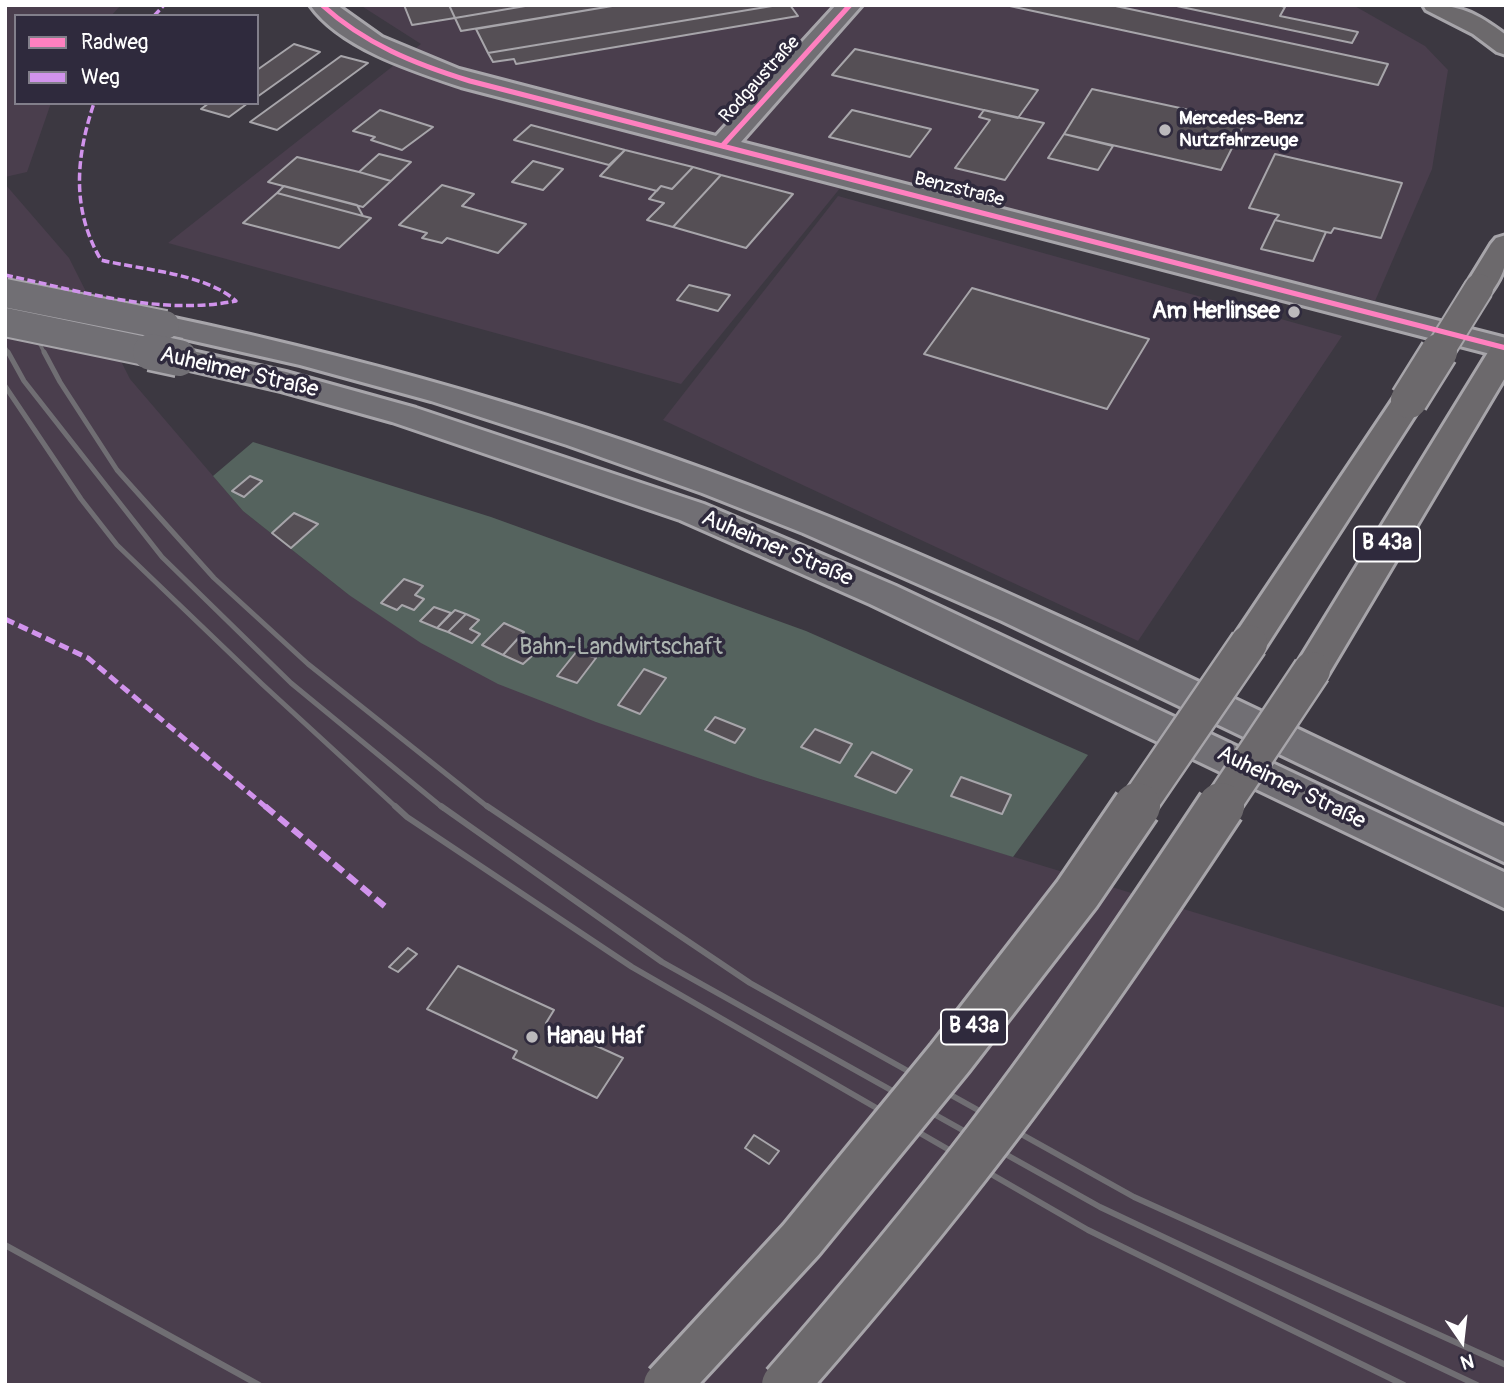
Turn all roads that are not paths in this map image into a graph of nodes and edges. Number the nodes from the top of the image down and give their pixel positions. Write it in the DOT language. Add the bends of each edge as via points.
graph roads {
  1 [pos="322,5"];
  2 [pos="850,5"];
  3 [pos="1435,5"];
  4 [pos="1506,47"];
  5 [pos="722,146"];
  6 [pos="1506,244"];
  7 [pos="5,293"];
  8 [pos="5,322"];
  9 [pos="1506,349"];
  10 [pos="1506,846"];
  11 [pos="1506,892"];
  12 [pos="667,1385"];
  13 [pos="785,1385"];
  1 -- 5 [label="main road, Benzstraße" via="366,41 406,60"];
  2 -- 5 [label="main road, Rodgaustraße"];
  3 -- 4 [label="highway"];
  5 -- 9 [label="main road, Benzstraße"];
  6 -- 12 [label="highway, B 43a, bridge" via="1249,643 1077,894 801,1240"];
  7 -- 10 [label="main road, Auheimer Straße, bridge" via="284,350 428,389 716,485 1149,675"];
  8 -- 11 [label="main road, Auheimer Straße, bridge" via="286,382 404,415 692,512 895,600"];
  9 -- 13 [label="highway, B 43a, bridge" via="1312,670 1138,932 1015,1104 860,1300"];
}
